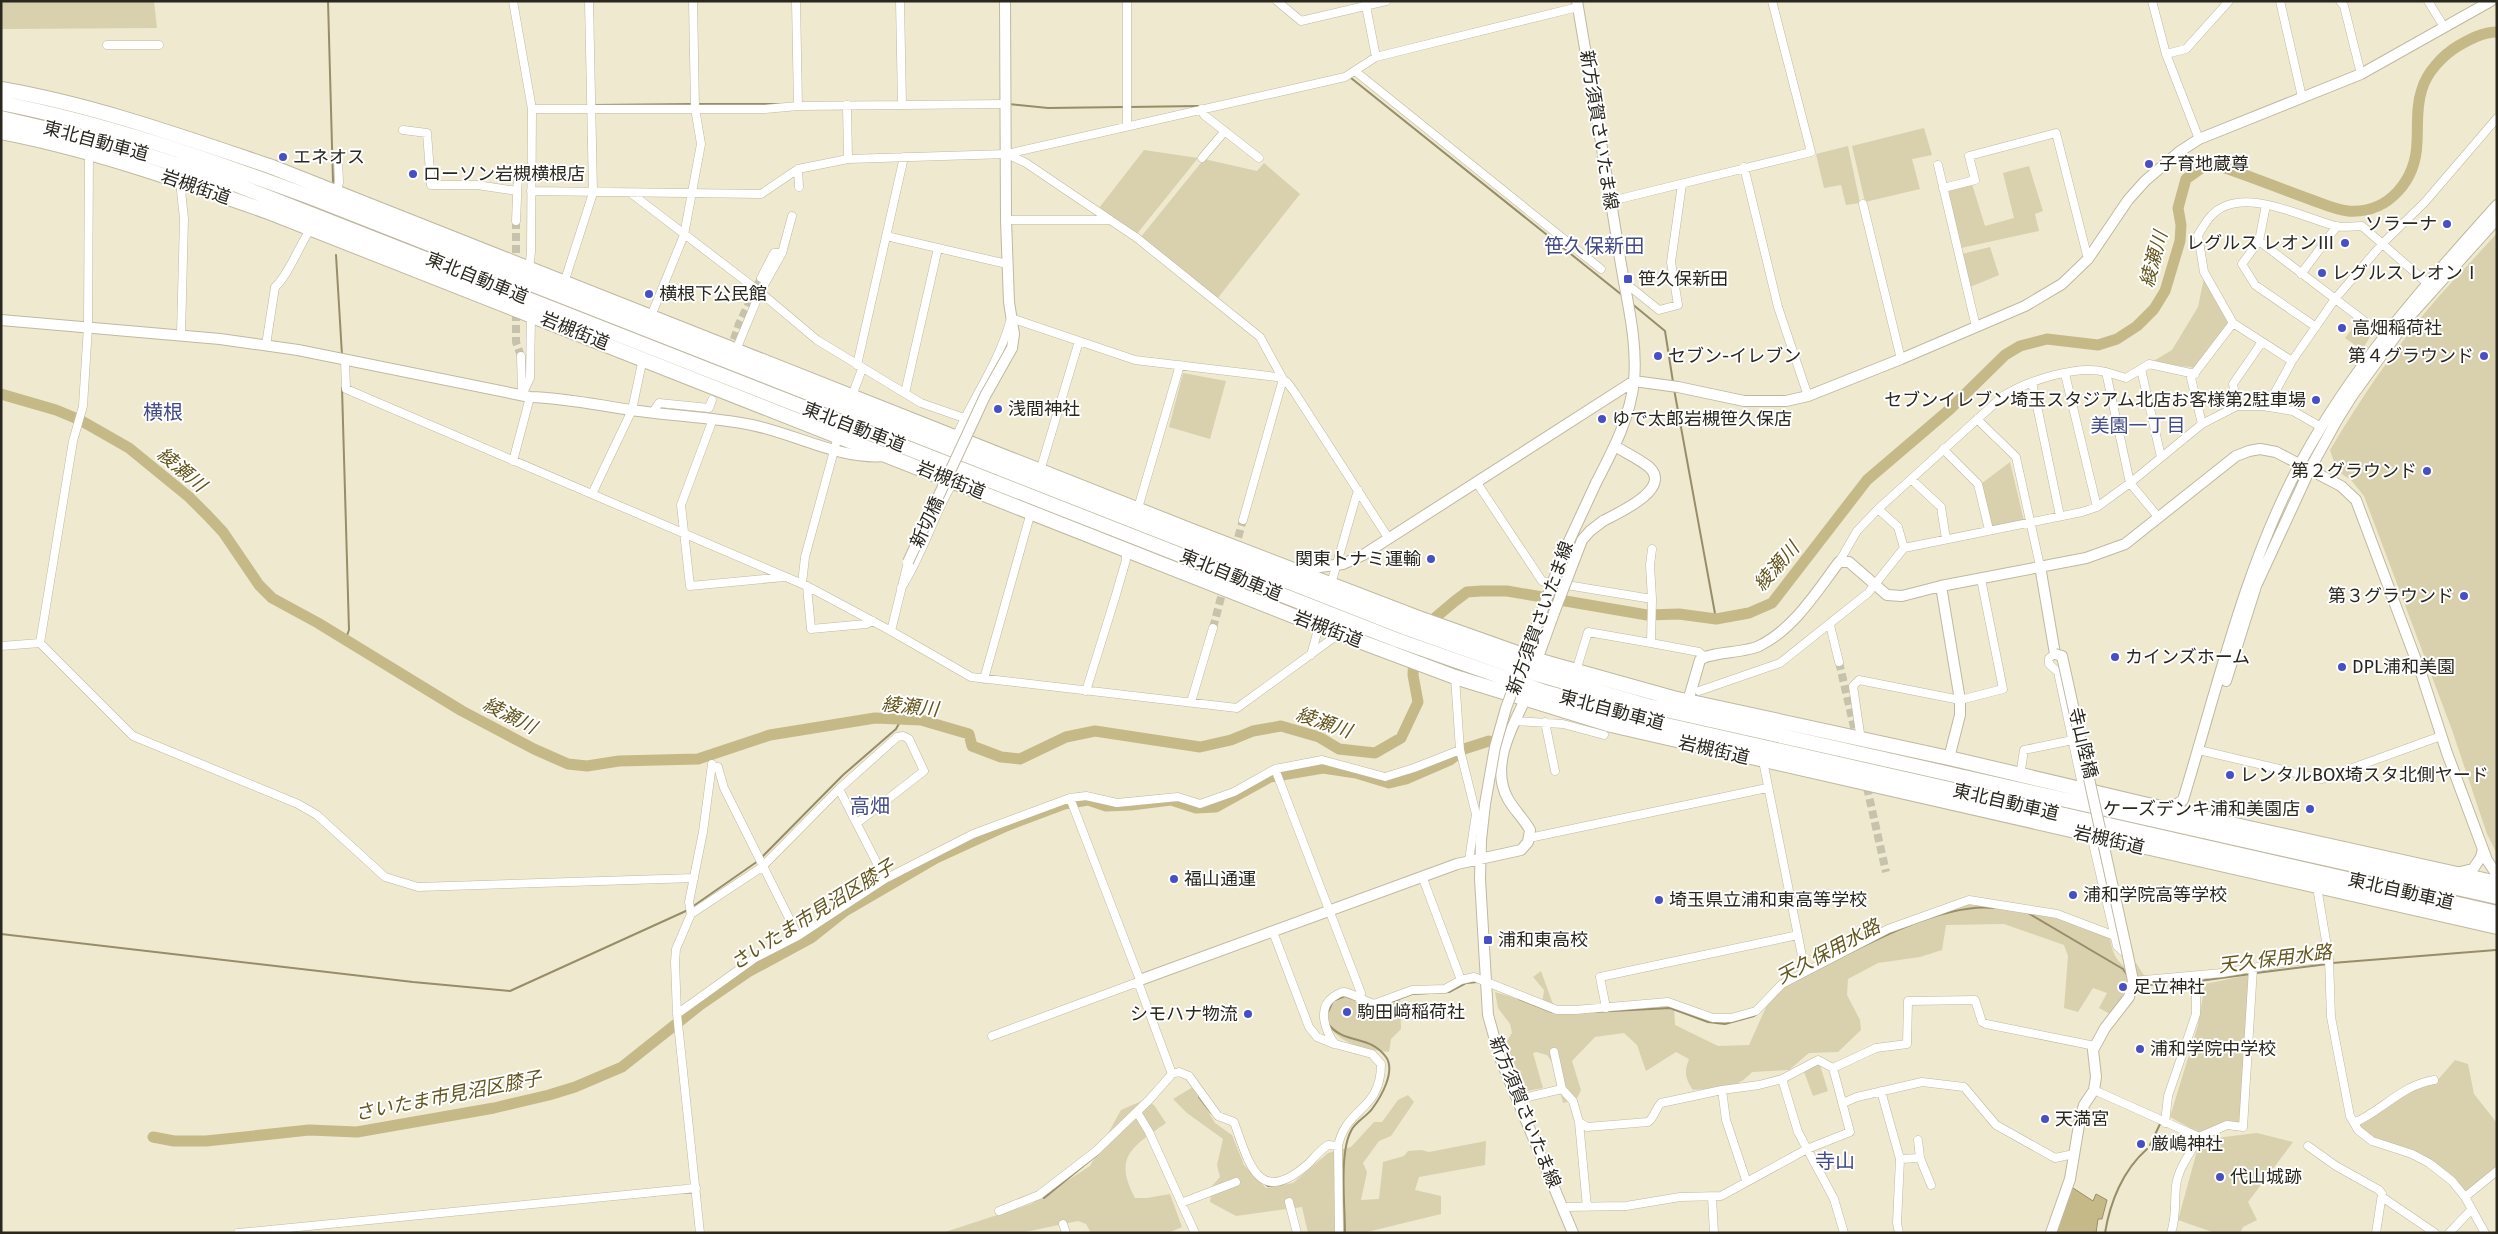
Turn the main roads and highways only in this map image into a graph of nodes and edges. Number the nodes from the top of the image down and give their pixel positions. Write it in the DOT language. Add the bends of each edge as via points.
graph roads {
  1 [pos="1,89"];
  2 [pos="1,103"];
  3 [pos="1,118"];
  4 [pos="1,132"];
  5 [pos="1452,671"];
  6 [pos="2497,883"];
  7 [pos="2497,897"];
  8 [pos="2497,912"];
  9 [pos="2497,927"];
  1 -- 6 [label="highway" via="169,132 336,192 1040,471 1416,617 1538,660 1688,701"];
  2 -- 7 [label="highway, 東北自動車道" via="139,137 282,186 1469,652 1589,690 1693,716"];
  3 -- 5 [label="highway, 東北自動車道" via="108,143 219,178 1397,640"];
  4 -- 5 [label="highway, 岩槻街道" via="90,152 311,228 1319,626 1389,653"];
  5 -- 8 [label="highway, 東北自動車道" via="1662,724"];
  5 -- 9 [label="highway, 岩槻街道" via="1526,700 1612,725"];
}
